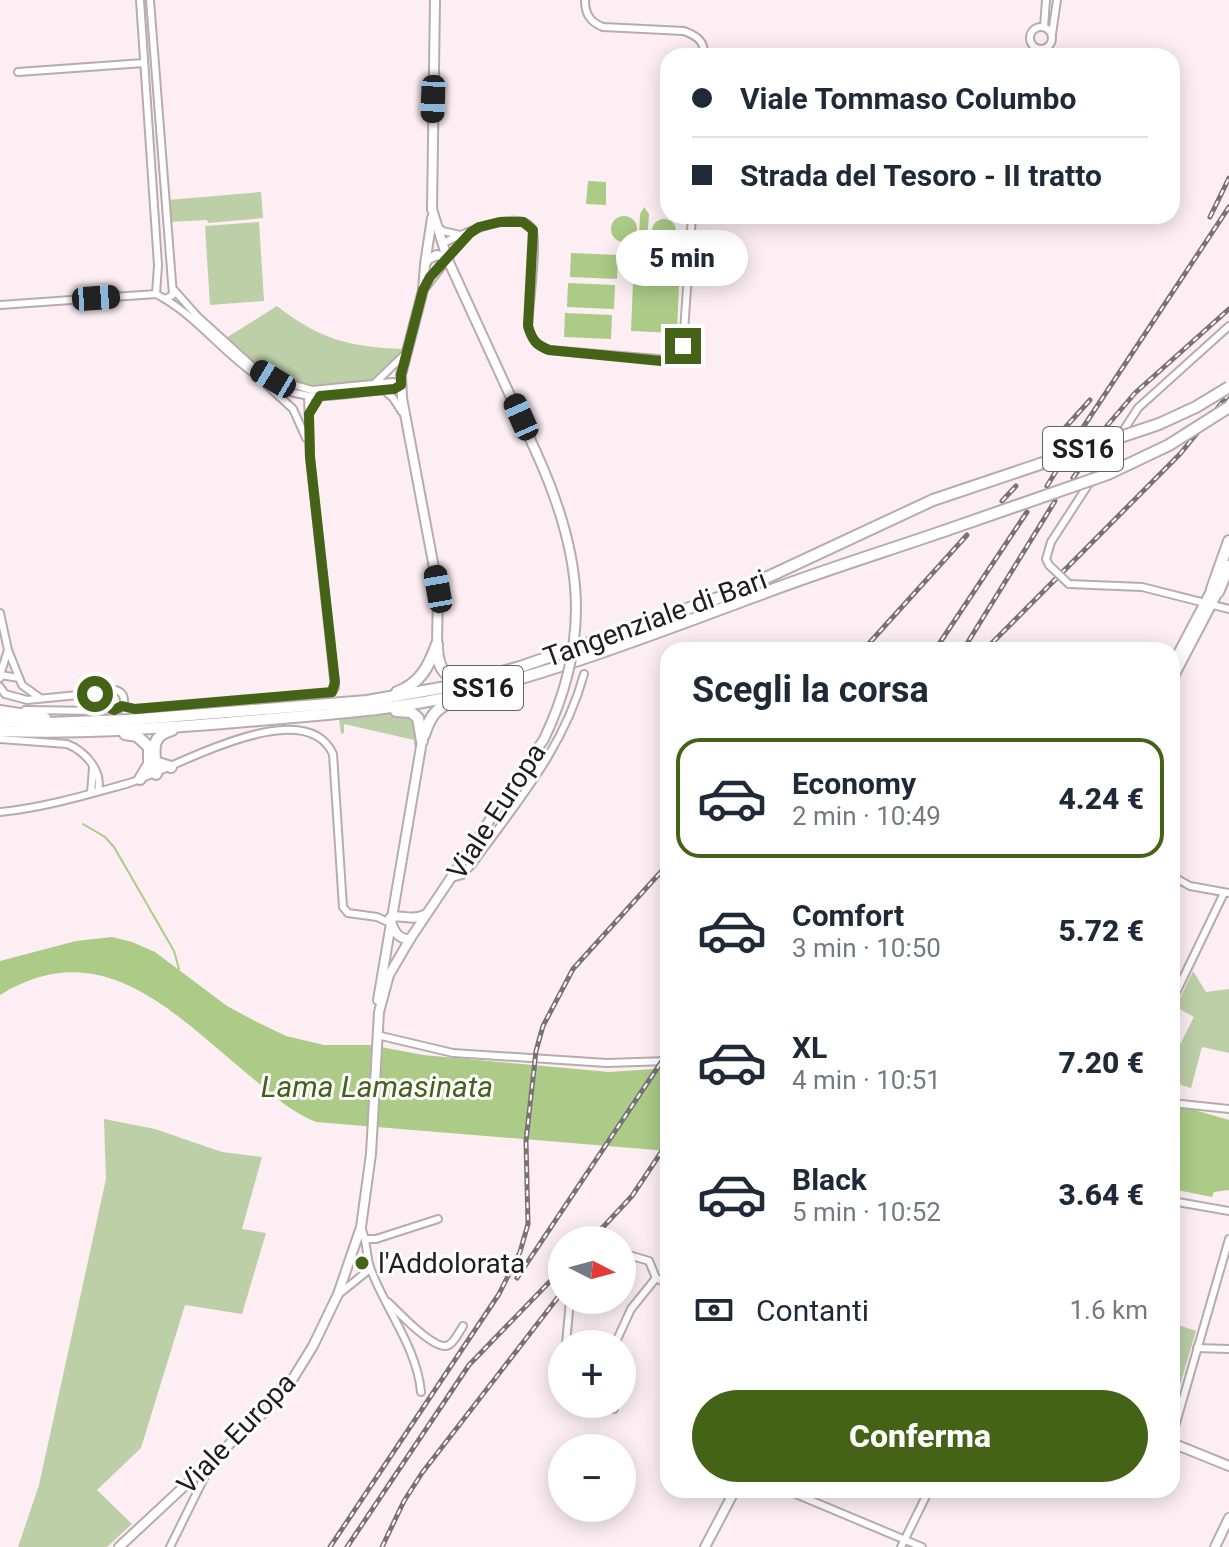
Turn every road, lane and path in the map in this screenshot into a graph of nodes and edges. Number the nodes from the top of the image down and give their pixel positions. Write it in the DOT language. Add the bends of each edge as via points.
graph roads {
  1 [pos="140,0"];
  2 [pos="150,0"];
  3 [pos="435,0"];
  4 [pos="585,0"];
  5 [pos="1046,0"];
  6 [pos="1057,0"];
  7 [pos="1044,27"];
  8 [pos="1052,34"];
  9 [pos="703,48"];
  10 [pos="1037,48"];
  11 [pos="1046,48"];
  12 [pos="144,63"];
  13 [pos="18,72"];
  14 [pos="432,209"];
  15 [pos="691,224"];
  16 [pos="436,226"];
  17 [pos="470,233"];
  18 [pos="460,235"];
  19 [pos="442,244"];
  20 [pos="458,246"];
  21 [pos="447,258"];
  22 [pos="426,261"];
  23 [pos="430,277"];
  24 [pos="456,278"];
  25 [pos="158,283"];
  26 [pos="172,286"];
  27 [pos="423,290"];
  28 [pos="156,294"];
  29 [pos="165,299"];
  30 [pos="0,305"];
  31 [pos="1229,326"];
  32 [pos="407,353"];
  33 [pos="263,382"];
  34 [pos="374,384"];
  35 [pos="401,385"];
  36 [pos="1229,387"];
  37 [pos="384,390"];
  38 [pos="304,395"];
  39 [pos="320,396"];
  40 [pos="293,409"];
  41 [pos="1229,410"];
  42 [pos="309,414"];
  43 [pos="405,418"];
  44 [pos="310,457"];
  45 [pos="1229,541"];
  46 [pos="1229,552"];
  47 [pos="1229,568"];
  48 [pos="1215,591"];
  49 [pos="1208,604"];
  50 [pos="1229,609"];
  51 [pos="0,613"];
  52 [pos="437,644"];
  53 [pos="8,650"];
  54 [pos="1180,651"];
  55 [pos="1180,663"];
  56 [pos="584,674"];
  57 [pos="0,676"];
  58 [pos="19,678"];
  59 [pos="488,682"];
  60 [pos="0,687"];
  61 [pos="109,692"];
  62 [pos="95,694"];
  63 [pos="0,696"];
  64 [pos="13,697"];
  65 [pos="40,698"];
  66 [pos="367,701"];
  67 [pos="106,703"];
  68 [pos="122,706"];
  69 [pos="0,710"];
  70 [pos="318,715"];
  71 [pos="0,721"];
  72 [pos="94,722"];
  73 [pos="213,724"];
  74 [pos="0,731"];
  75 [pos="103,731"];
  76 [pos="0,739"];
  77 [pos="422,741"];
  78 [pos="153,767"];
  79 [pos="171,767"];
  80 [pos="93,768"];
  81 [pos="99,778"];
  82 [pos="140,779"];
  83 [pos="117,786"];
  84 [pos="94,792"];
  85 [pos="0,812"];
  86 [pos="452,878"];
  87 [pos="1180,880"];
  88 [pos="1226,893"];
  89 [pos="396,894"];
  90 [pos="427,913"];
  91 [pos="390,918"];
  92 [pos="404,918"];
  93 [pos="410,939"];
  94 [pos="1180,985"];
  95 [pos="379,1012"];
  96 [pos="377,1037"];
  97 [pos="660,1061"];
  98 [pos="1180,1104"];
  99 [pos="1229,1109"];
  100 [pos="1180,1202"];
  101 [pos="1229,1211"];
  102 [pos="438,1219"];
  103 [pos="361,1227"];
  104 [pos="367,1239"];
  105 [pos="1229,1239"];
  106 [pos="636,1257"];
  107 [pos="370,1269"];
  108 [pos="656,1278"];
  109 [pos="660,1280"];
  110 [pos="338,1294"];
  111 [pos="385,1299"];
  112 [pos="463,1326"];
  113 [pos="621,1330"];
  114 [pos="1197,1348"];
  115 [pos="1229,1349"];
  116 [pos="421,1392"];
  117 [pos="1180,1409"];
  118 [pos="1180,1446"];
  119 [pos="212,1462"];
  120 [pos="1229,1466"];
  121 [pos="731,1498"];
  122 [pos="804,1498"];
  123 [pos="925,1498"];
  124 [pos="1229,1518"];
  125 [pos="903,1543"];
  126 [pos="119,1547"];
  127 [pos="170,1547"];
  128 [pos="705,1547"];
  129 [pos="922,1547"];
  130 [pos="1215,1547"];
  1 -- 12 [label="street"];
  2 -- 26 [label="street"];
  3 -- 14 [label="main road, Viale Europa"];
  4 -- 9 [label="street" via="595,24 684,31 696,35"];
  5 -- 7 [label="street"];
  6 -- 8 [label="street"];
  7 -- 8 [label="street"];
  7 -- 10 [label="street" via="1032,32"];
  8 -- 11 [label="street"];
  12 -- 13 [label="street"];
  12 -- 25 [label="street"];
  14 -- 16 [label="main road, Viale Europa"];
  14 -- 22 [label="main road"];
  15 -- 17 [label="street" via="683,346 678,356 661,361 539,347 528,326 533,230 523,222 500,222"];
  16 -- 18 [label="street"];
  16 -- 19 [label="main road, Viale Europa"];
  17 -- 18 [label="street"];
  17 -- 20 [label="street"];
  18 -- 19 [label="street"];
  19 -- 20 [label="street"];
  19 -- 21 [label="main road, Viale Europa"];
  19 -- 22 [label="main road"];
  20 -- 21 [label="street"];
  21 -- 22 [label="main road" via="437,255"];
  21 -- 23 [label="main road"];
  21 -- 24 [label="main road, Viale Europa"];
  22 -- 27 [label="main road"];
  23 -- 24 [label="main road"];
  23 -- 27 [label="main road"];
  24 -- 86 [label="main road, Viale Europa, bridge" via="557,500 571,548 578,616 569,674 544,739"];
  25 -- 26 [label="street" via="166,280"];
  25 -- 28 [label="street"];
  26 -- 29 [label="street" via="173,295"];
  26 -- 34 [label="street" via="198,317 273,379 312,390"];
  27 -- 32 [label="main road"];
  28 -- 29 [label="street"];
  28 -- 30 [label="street"];
  29 -- 33 [label="street"];
  31 -- 49 [label="street, bridge" via="1138,408 1051,542 1046,559 1069,584 1142,587"];
  32 -- 34 [label="street"];
  32 -- 35 [label="main road"];
  33 -- 38 [label="street"];
  33 -- 40 [label="street"];
  34 -- 35 [label="street"];
  35 -- 37 [label="street"];
  35 -- 43 [label="main road"];
  36 -- 59 [label="highway, Tangenziale di Bari / SS16, bridge" via="1159,424 933,500 738,591"];
  37 -- 39 [label="street"];
  37 -- 43 [label="street"];
  38 -- 39 [label="street"];
  38 -- 40 [label="street"];
  38 -- 42 [label="street"];
  39 -- 42 [label="street"];
  40 -- 44 [label="street"];
  41 -- 59 [label="highway, Tangenziale di Bari / SS16, bridge" via="1108,474 671,628"];
  42 -- 44 [label="street"];
  43 -- 52 [label="main road" via="438,589"];
  44 -- 68 [label="street" via="335,688 327,694"];
  45 -- 48 [label="highway"];
  46 -- 48 [label="highway"];
  47 -- 48 [label="highway"];
  48 -- 49 [label="main road"];
  49 -- 50 [label="street"];
  49 -- 54 [label="main road"];
  49 -- 55 [label="main road"];
  51 -- 53 [label="street"];
  52 -- 59 [label="highway" via="445,674"];
  52 -- 66 [label="highway" via="428,667 411,686"];
  53 -- 57 [label="street"];
  53 -- 58 [label="street"];
  56 -- 86 [label="street" via="576,705 548,759 473,863"];
  57 -- 58 [label="street"];
  58 -- 65 [label="street"];
  59 -- 66 [label="highway, Tangenziale di Bari / SS16"];
  59 -- 70 [label="highway, Tangenziale di Bari / SS16" via="406,705"];
  59 -- 77 [label="highway" via="442,706"];
  60 -- 64 [label="street"];
  61 -- 62 [label="street"];
  61 -- 67 [label="street"];
  61 -- 68 [label="street" via="123,694"];
  62 -- 65 [label="street"];
  62 -- 67 [label="street"];
  63 -- 64 [label="street"];
  64 -- 65 [label="street"];
  66 -- 72 [label="highway, Tangenziale di Bari / SS16"];
  67 -- 68 [label="street"];
  67 -- 69 [label="street" via="100,711"];
  69 -- 72 [label="highway"];
  70 -- 73 [label="highway, Tangenziale di Bari / SS16"];
  70 -- 77 [label="highway" via="411,712 421,723"];
  71 -- 72 [label="highway, Tangenziale di Bari / SS16"];
  73 -- 75 [label="highway, Tangenziale di Bari / SS16"];
  73 -- 78 [label="highway" via="163,733 155,741"];
  74 -- 75 [label="highway, Tangenziale di Bari / SS16"];
  75 -- 78 [label="highway" via="143,739"];
  76 -- 80 [label="street" via="67,744 87,757"];
  77 -- 89 [label="main road, Viale Europa"];
  78 -- 79 [label="highway"];
  78 -- 82 [label="highway"];
  79 -- 91 [label="street" via="250,735 301,729 322,736 335,768 343,907 348,913"];
  80 -- 81 [label="street"];
  80 -- 84 [label="street"];
  81 -- 83 [label="street"];
  81 -- 84 [label="street"];
  82 -- 83 [label="street"];
  83 -- 84 [label="street"];
  84 -- 85 [label="street"];
  86 -- 90 [label="main road, Viale Europa"];
  87 -- 88 [label="street"];
  88 -- 94 [label="street"];
  89 -- 91 [label="main road, Viale Europa"];
  89 -- 92 [label="main road"];
  90 -- 92 [label="main road"];
  90 -- 93 [label="main road, Viale Europa"];
  91 -- 92 [label="main road"];
  91 -- 93 [label="main road" via="396,933"];
  91 -- 95 [label="main road, Viale Europa"];
  92 -- 93 [label="main road"];
  93 -- 95 [label="main road, Viale Europa" via="389,975"];
  95 -- 96 [label="main road, Viale Europa"];
  96 -- 97 [label="street" via="453,1053"];
  96 -- 103 [label="main road, Viale Europa"];
  98 -- 99 [label="street"];
  100 -- 101 [label="street"];
  102 -- 104 [label="street"];
  103 -- 104 [label="street"];
  103 -- 110 [label="main road, Viale Europa"];
  104 -- 107 [label="street"];
  105 -- 114 [label="street"];
  106 -- 108 [label="street" via="649,1261"];
  107 -- 110 [label="street"];
  107 -- 111 [label="street"];
  108 -- 109 [label="street"];
  108 -- 113 [label="street"];
  110 -- 119 [label="main road, Viale Europa" via="292,1380"];
  111 -- 112 [label="street" via="438,1344 451,1344"];
  111 -- 116 [label="street"];
  114 -- 115 [label="street"];
  114 -- 117 [label="street"];
  118 -- 120 [label="main road"];
  119 -- 126 [label="main road, Viale Europa"];
  119 -- 127 [label="street"];
  121 -- 128 [label="main road"];
  122 -- 125 [label="street"];
  123 -- 125 [label="street"];
  124 -- 130 [label="main road"];
  125 -- 129 [label="street"];
}
